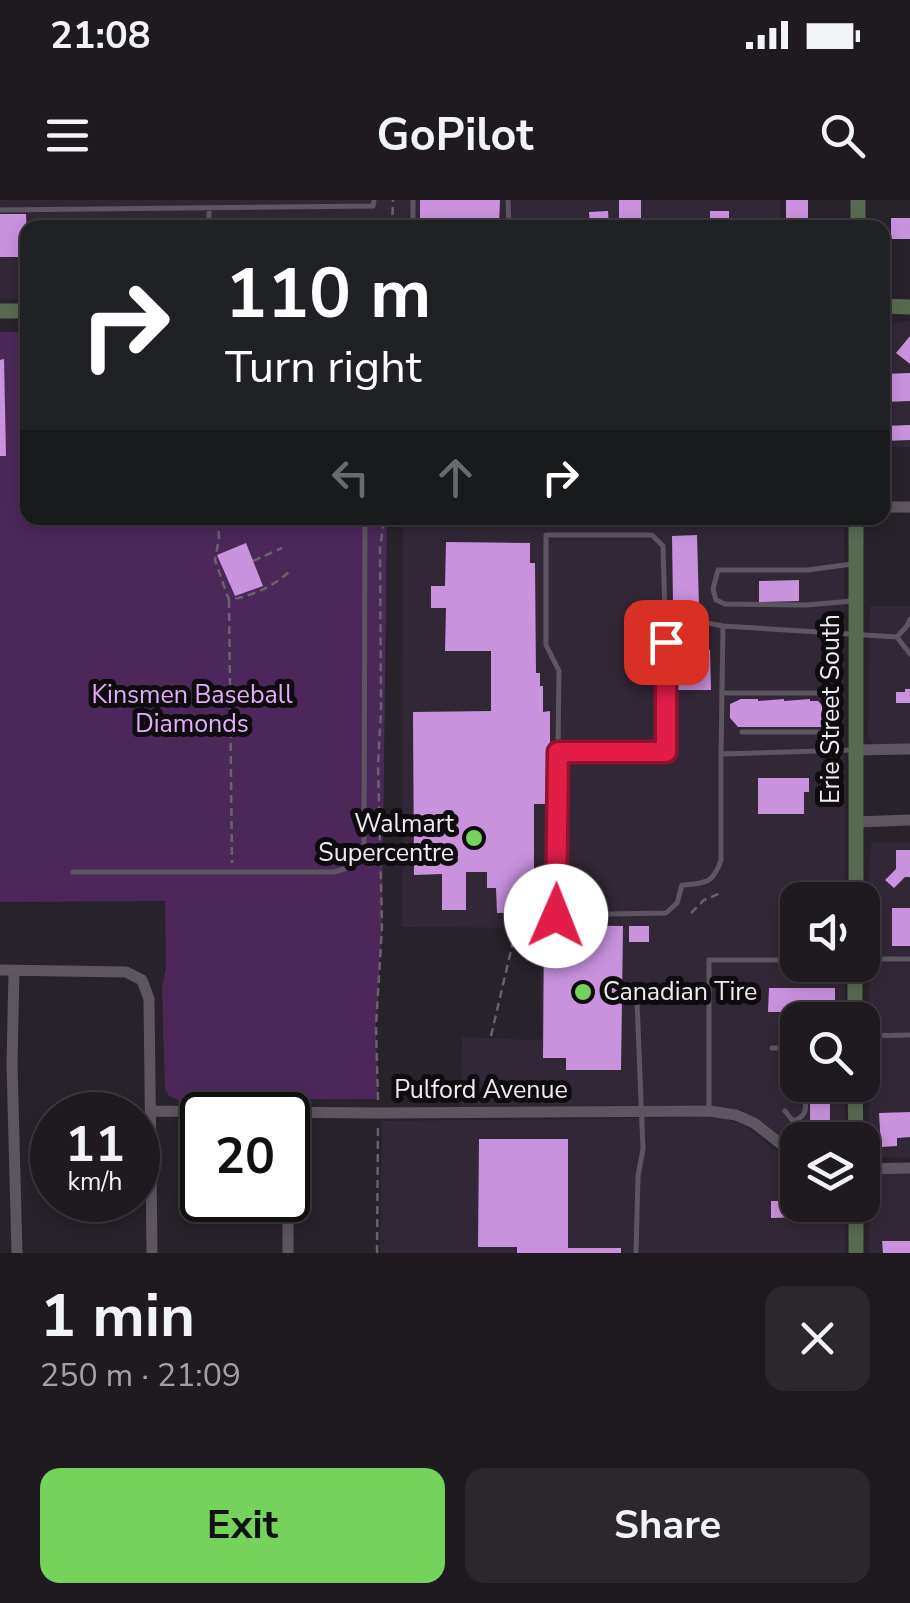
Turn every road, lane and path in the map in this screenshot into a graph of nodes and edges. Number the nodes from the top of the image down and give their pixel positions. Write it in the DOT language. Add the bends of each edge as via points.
graph roads {
  1 [pos="374,200"];
  2 [pos="209,208"];
  3 [pos="0,210"];
  4 [pos="209,220"];
  5 [pos="218,525"];
  6 [pos="365,525"];
  7 [pos="383,525"];
  8 [pos="856,525"];
  9 [pos="282,548"];
  10 [pos="253,561"];
  11 [pos="856,563"];
  12 [pos="291,570"];
  13 [pos="229,600"];
  14 [pos="856,601"];
  15 [pos="666,615"];
  16 [pos="910,620"];
  17 [pos="723,626"];
  18 [pos="856,636"];
  19 [pos="897,637"];
  20 [pos="910,654"];
  21 [pos="722,693"];
  22 [pos="742,732"];
  23 [pos="910,749"];
  24 [pos="856,750"];
  25 [pos="558,752"];
  26 [pos="720,754"];
  27 [pos="910,820"];
  28 [pos="856,822"];
  29 [pos="73,872"];
  30 [pos="232,872"];
  31 [pos="856,882"];
  32 [pos="723,892"];
  33 [pos="690,913"];
  34 [pos="530,916"];
  35 [pos="910,959"];
  36 [pos="780,960"];
  37 [pos="880,960"];
  38 [pos="0,970"];
  39 [pos="14,971"];
  40 [pos="709,999"];
  41 [pos="910,1035"];
  42 [pos="490,1036"];
  43 [pos="880,1036"];
  44 [pos="772,1048"];
  45 [pos="151,1092"];
  46 [pos="709,1111"];
  47 [pos="784,1111"];
  48 [pos="310,1112"];
  49 [pos="642,1112"];
  50 [pos="378,1113"];
  51 [pos="780,1144"];
  52 [pos="910,1168"];
  53 [pos="880,1169"];
  54 [pos="152,1222"];
  55 [pos="288,1222"];
  56 [pos="856,1222"];
  57 [pos="16,1253"];
  58 [pos="152,1253"];
  59 [pos="288,1253"];
  60 [pos="377,1253"];
  61 [pos="636,1253"];
  62 [pos="856,1253"];
  1 -- 2 [label="lane" via="373,206"];
  2 -- 3 [label="lane"];
  2 -- 4 [label="lane"];
  5 -- 13 [label="path" via="215,560"];
  6 -- 30 [label="lane" via="364,848 354,866 334,872"];
  7 -- 50 [label="path"];
  8 -- 11 [label="main road, Erie Street South"];
  9 -- 10 [label="path"];
  11 -- 14 [label="main road, Erie Street South"];
  11 -- 14 [label="lane" via="718,570 714,588 716,600 725,604"];
  12 -- 13 [label="path" via="276,585"];
  13 -- 30 [label="path"];
  14 -- 18 [label="main road, Erie Street South"];
  15 -- 17 [label="lane"];
  15 -- 25 [label="lane" via="666,752"];
  15 -- 25 [label="lane" via="663,546 652,535 546,536 546,645 558,671"];
  16 -- 19 [label="lane"];
  17 -- 18 [label="lane"];
  17 -- 21 [label="lane"];
  18 -- 19 [label="lane"];
  18 -- 24 [label="main road, Erie Street South"];
  19 -- 20 [label="lane"];
  21 -- 22 [label="lane" via="830,693 831,732"];
  21 -- 26 [label="lane"];
  23 -- 24 [label="street"];
  24 -- 26 [label="lane"];
  24 -- 28 [label="main road, Erie Street South"];
  25 -- 26 [label="lane" via="556,916 666,912 682,885 716,875"];
  27 -- 28 [label="street"];
  28 -- 31 [label="main road, Erie Street South"];
  29 -- 30 [label="lane"];
  32 -- 33 [label="path"];
  34 -- 42 [label="path" via="512,946"];
  35 -- 37 [label="lane"];
  36 -- 40 [label="lane" via="709,960"];
  38 -- 39 [label="street"];
  39 -- 45 [label="street" via="126,972 142,980 149,999"];
  39 -- 57 [label="street"];
  40 -- 46 [label="lane"];
  40 -- 49 [label="lane" via="637,1002"];
  41 -- 43 [label="lane"];
  44 -- 47 [label="lane" via="789,1054 790,1084 806,1101 801,1118 793,1121"];
  46 -- 49 [label="street, Pulford Avenue"];
  46 -- 51 [label="street, Pulford Avenue" via="736,1115"];
  48 -- 50 [label="street, Pulford Avenue"];
  49 -- 50 [label="street, Pulford Avenue"];
  49 -- 61 [label="lane"];
  50 -- 60 [label="path"];
  52 -- 53 [label="street"];
  54 -- 58 [label="street"];
  55 -- 59 [label="street"];
  56 -- 62 [label="main road"];
}
